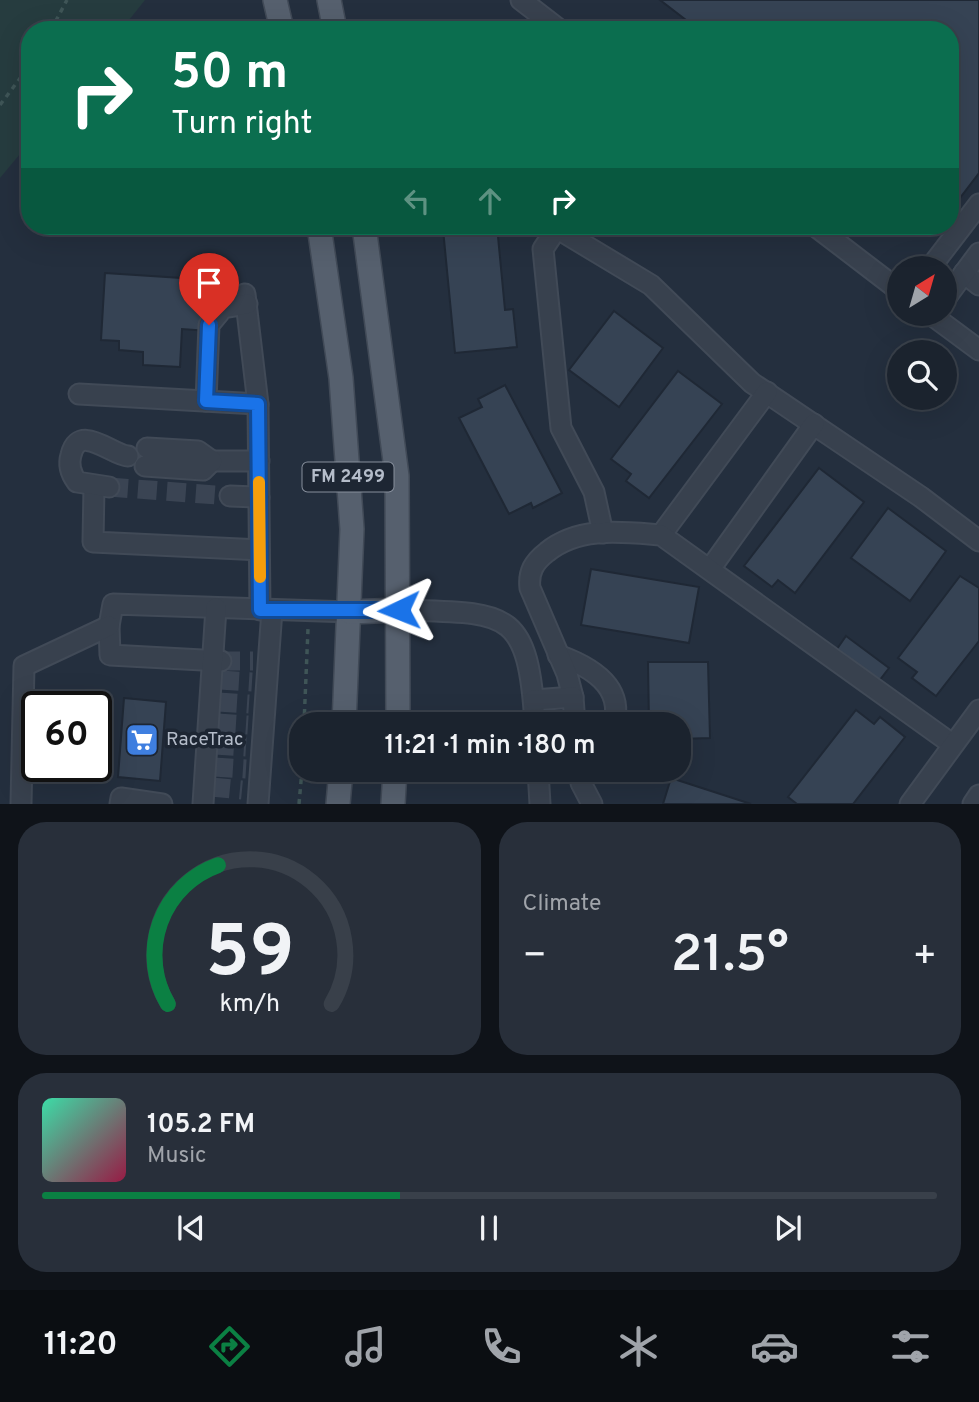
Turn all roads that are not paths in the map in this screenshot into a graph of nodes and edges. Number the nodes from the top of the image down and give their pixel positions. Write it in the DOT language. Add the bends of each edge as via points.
graph roads {
  1 [pos="275,0"];
  2 [pos="329,0"];
  3 [pos="521,0"];
  4 [pos="280,21"];
  5 [pos="333,21"];
  6 [pos="548,21"];
  7 [pos="979,204"];
  8 [pos="959,230"];
  9 [pos="320,235"];
  10 [pos="365,235"];
  11 [pos="551,235"];
  12 [pos="568,235"];
  13 [pos="827,235"];
  14 [pos="955,235"];
  15 [pos="979,253"];
  16 [pos="939,256"];
  17 [pos="971,279"];
  18 [pos="887,280"];
  19 [pos="957,290"];
  20 [pos="948,326"];
  21 [pos="979,350"];
  22 [pos="767,393"];
  23 [pos="79,394"];
  24 [pos="206,401"];
  25 [pos="258,404"];
  26 [pos="814,424"];
  27 [pos="258,461"];
  28 [pos="230,496"];
  29 [pos="259,498"];
  30 [pos="603,533"];
  31 [pos="662,535"];
  32 [pos="979,541"];
  33 [pos="259,550"];
  34 [pos="710,569"];
  35 [pos="216,608"];
  36 [pos="266,610"];
  37 [pos="399,610"];
  38 [pos="350,612"];
  39 [pos="109,626"];
  40 [pos="558,655"];
  41 [pos="216,670"];
  42 [pos="573,697"];
  43 [pos="534,700"];
  44 [pos="979,710"];
  45 [pos="345,712"];
  46 [pos="398,712"];
  47 [pos="534,712"];
  48 [pos="574,712"];
  49 [pos="614,712"];
  50 [pos="952,744"];
  51 [pos="340,782"];
  52 [pos="394,782"];
  53 [pos="539,782"];
  54 [pos="581,782"];
  55 [pos="206,792"];
  56 [pos="253,795"];
  57 [pos="979,795"];
  58 [pos="21,803"];
  59 [pos="120,803"];
  60 [pos="162,803"];
  61 [pos="338,803"];
  62 [pos="393,803"];
  63 [pos="540,803"];
  64 [pos="592,803"];
  65 [pos="910,803"];
  66 [pos="972,803"];
  1 -- 4 [label="main road"];
  2 -- 5 [label="main road"];
  3 -- 6 [label="lane"];
  7 -- 8 [label="lane"];
  9 -- 38 [label="main road, FM 2499" via="341,378 352,529"];
  10 -- 37 [label="main road, FM 2499" via="397,476"];
  11 -- 30 [label="lane" via="543,249 561,428 594,492"];
  12 -- 22 [label="lane" via="651,285"];
  13 -- 18 [label="lane"];
  14 -- 16 [label="lane"];
  15 -- 17 [label="lane"];
  17 -- 19 [label="lane"];
  20 -- 21 [label="lane"];
  22 -- 26 [label="lane"];
  22 -- 31 [label="lane"];
  23 -- 24 [label="lane"];
  24 -- 25 [label="lane"];
  24 -- 25 [label="lane" via="209,325 223,308 246,299"];
  25 -- 27 [label="lane"];
  26 -- 32 [label="lane"];
  26 -- 34 [label="lane"];
  27 -- 29 [label="lane"];
  27 -- 33 [label="lane" via="212,461 198,451 134,457 100,442 84,441 71,455 71,473 77,482 102,487 93,542"];
  28 -- 29 [label="lane"];
  29 -- 33 [label="lane"];
  30 -- 31 [label="lane"];
  30 -- 40 [label="lane" via="563,539 538,559 529,574 530,588"];
  31 -- 34 [label="lane"];
  33 -- 36 [label="lane"];
  34 -- 50 [label="lane"];
  35 -- 36 [label="lane"];
  35 -- 39 [label="lane" via="113,604"];
  35 -- 41 [label="lane"];
  36 -- 38 [label="lane"];
  36 -- 56 [label="lane"];
  37 -- 38 [label="main road"];
  37 -- 43 [label="lane" via="471,612 511,626 531,667"];
  37 -- 46 [label="main road, FM 2499"];
  38 -- 45 [label="main road, FM 2499"];
  39 -- 41 [label="lane" via="110,655"];
  39 -- 58 [label="lane" via="24,666"];
  40 -- 42 [label="lane"];
  40 -- 49 [label="lane" via="586,665 603,678 614,698"];
  41 -- 55 [label="lane"];
  42 -- 43 [label="lane"];
  42 -- 48 [label="lane"];
  43 -- 47 [label="lane"];
  44 -- 50 [label="lane"];
  50 -- 65 [label="lane"];
  51 -- 61 [label="main road"];
  52 -- 62 [label="main road"];
  53 -- 63 [label="lane"];
  54 -- 64 [label="lane"];
  57 -- 66 [label="lane"];
  59 -- 60 [label="lane" via="121,798"];
}
